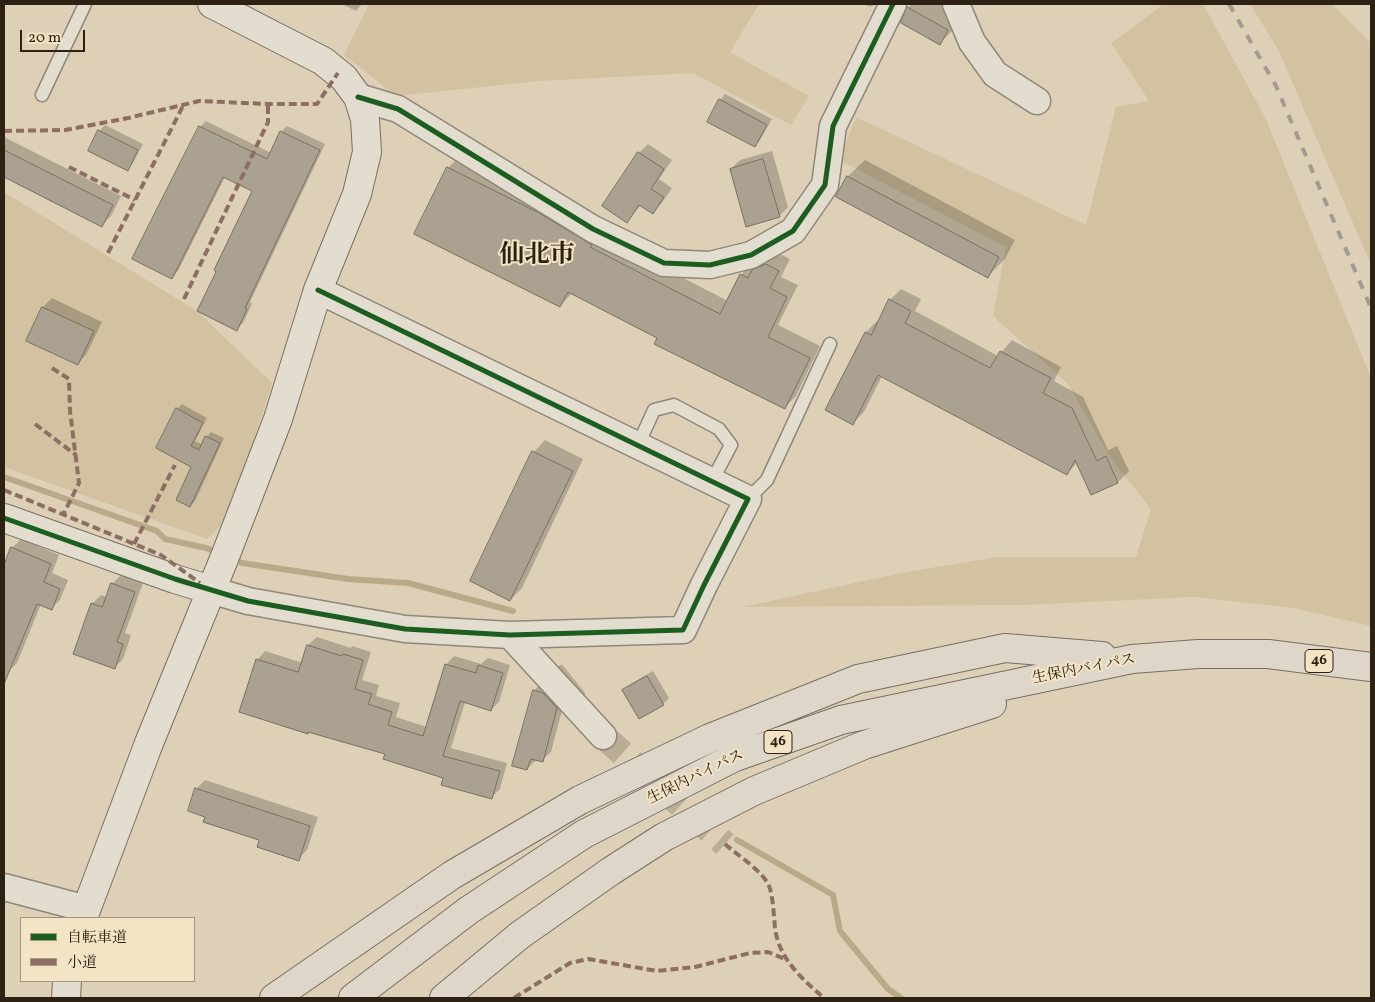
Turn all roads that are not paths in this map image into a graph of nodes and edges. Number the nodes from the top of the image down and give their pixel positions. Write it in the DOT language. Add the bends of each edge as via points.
graph roads {
  1 [pos="85,4"];
  2 [pos="212,4"];
  3 [pos="893,4"];
  4 [pos="956,4"];
  5 [pos="42,95"];
  6 [pos="358,97"];
  7 [pos="1036,101"];
  8 [pos="318,290"];
  9 [pos="830,344"];
  10 [pos="638,446"];
  11 [pos="712,481"];
  12 [pos="748,499"];
  13 [pos="4,518"];
  14 [pos="210,590"];
  15 [pos="510,635"];
  16 [pos="1132,659"];
  17 [pos="1371,667"];
  18 [pos="603,736"];
  19 [pos="4,887"];
  20 [pos="85,914"];
  21 [pos="67,982"];
  22 [pos="66,998"];
  23 [pos="274,998"];
  24 [pos="352,998"];
  25 [pos="444,998"];
  1 -- 5 [label="lane"];
  2 -- 6 [label="street" via="323,61 344,78"];
  3 -- 6 [label="street" via="833,126 825,185 793,231 751,255 710,265 664,262 593,229 398,110"];
  4 -- 7 [label="street" via="972,42 995,74"];
  6 -- 8 [label="street" via="365,119 367,152 357,194"];
  8 -- 10 [label="street"];
  8 -- 14 [label="street" via="278,419"];
  9 -- 12 [label="lane" via="767,480"];
  10 -- 11 [label="street"];
  10 -- 11 [label="lane" via="654,410 674,405 719,429 731,445"];
  11 -- 12 [label="street"];
  12 -- 15 [label="street" via="683,630"];
  13 -- 14 [label="street"];
  14 -- 15 [label="street" via="248,601 405,629"];
  14 -- 20 [label="street"];
  15 -- 18 [label="street"];
  16 -- 17 [label="highway, 生保内バイパス / 46" via="1198,654 1268,654"];
  16 -- 23 [label="highway" via="1005,648 858,679 710,738 580,800 452,875"];
  16 -- 24 [label="highway, 生保内バイパス / 46" via="841,720 735,757 584,834 469,910"];
  16 -- 25 [label="highway" via="864,745 754,791 664,837 611,871 520,935"];
  19 -- 20 [label="street"];
  21 -- 22 [label="street"];
}
